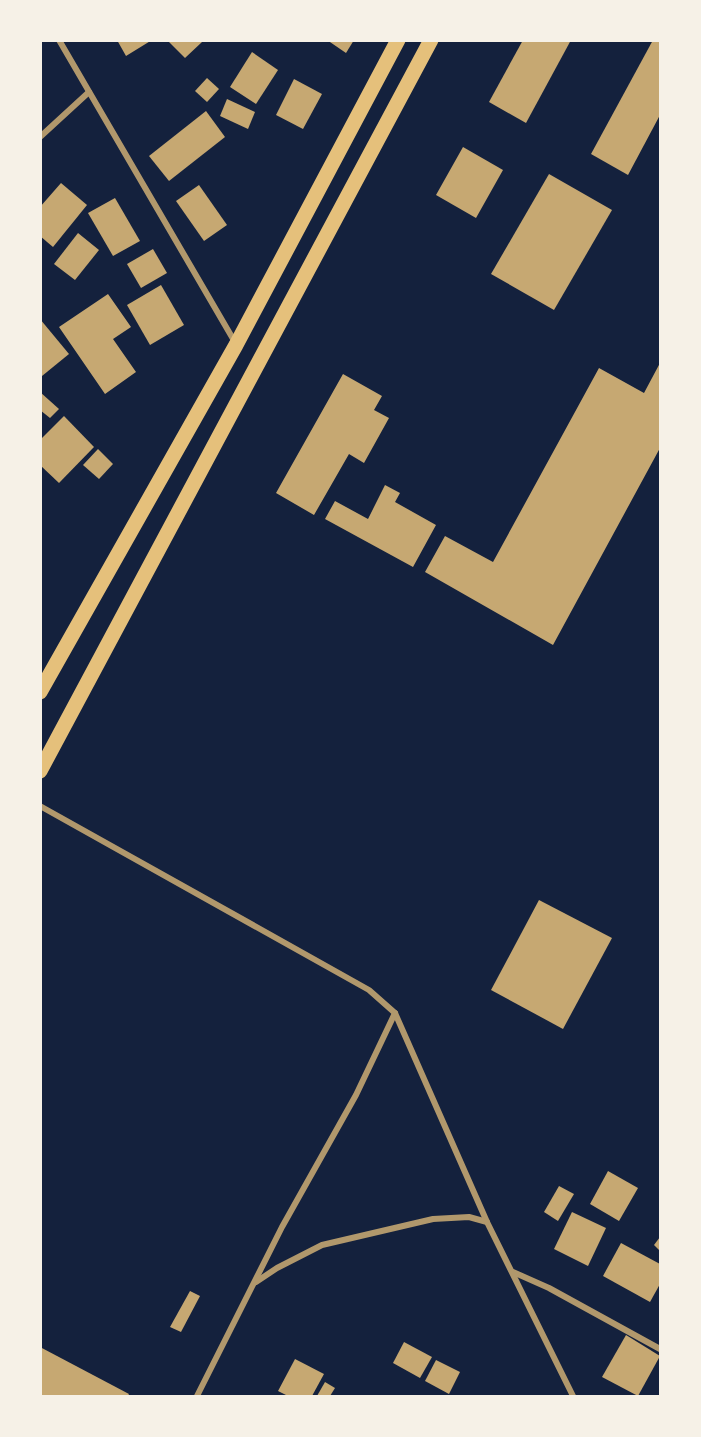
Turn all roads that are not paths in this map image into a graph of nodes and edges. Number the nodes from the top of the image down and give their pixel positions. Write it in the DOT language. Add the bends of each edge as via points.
graph roads {
  1 [pos="59,40"];
  2 [pos="398,40"];
  3 [pos="431,40"];
  4 [pos="89,92"];
  5 [pos="40,137"];
  6 [pos="236,345"];
  7 [pos="40,692"];
  8 [pos="40,771"];
  9 [pos="40,806"];
  10 [pos="395,1013"];
  11 [pos="487,1222"];
  12 [pos="513,1272"];
  13 [pos="255,1283"];
  14 [pos="660,1349"];
  15 [pos="197,1396"];
  16 [pos="573,1396"];
  1 -- 4 [label="street"];
  2 -- 6 [label="main road"];
  3 -- 8 [label="main road"];
  4 -- 5 [label="street"];
  4 -- 6 [label="street"];
  6 -- 7 [label="main road"];
  9 -- 10 [label="street" via="369,990"];
  10 -- 11 [label="street"];
  10 -- 13 [label="street" via="356,1095"];
  11 -- 12 [label="street"];
  11 -- 13 [label="street" via="454,1216 322,1245"];
  12 -- 14 [label="street"];
  12 -- 16 [label="street"];
  13 -- 15 [label="street"];
}
